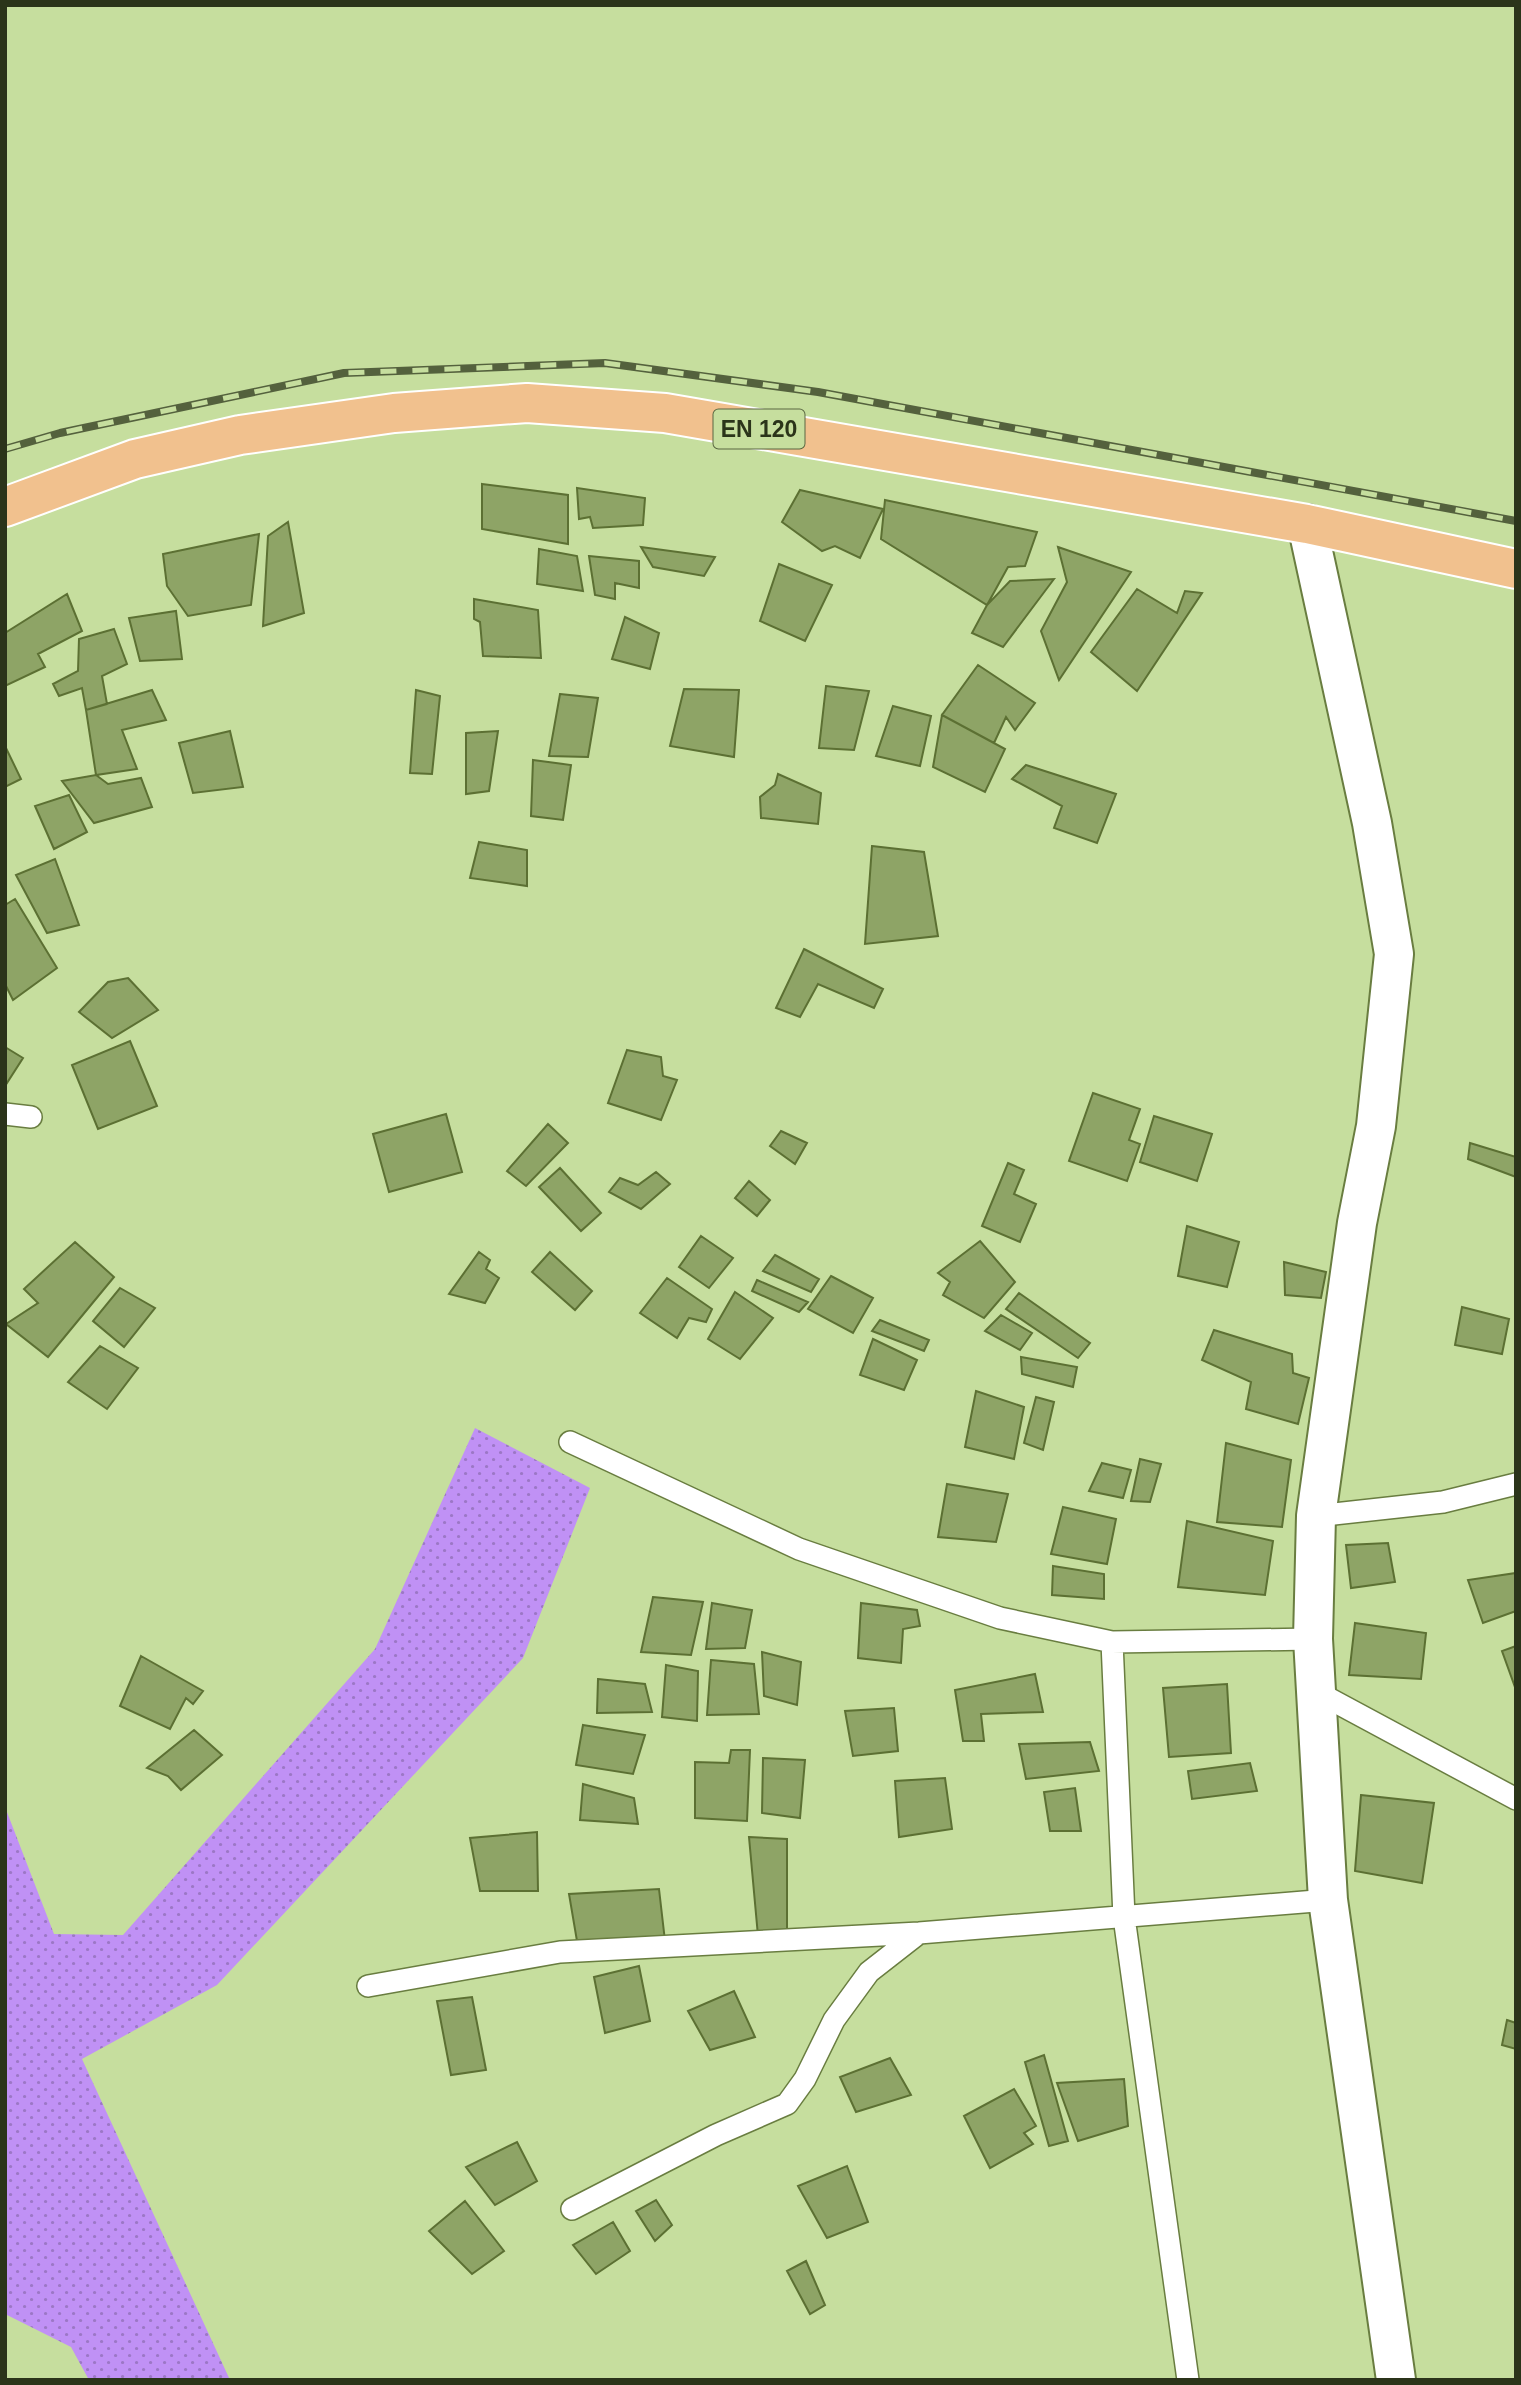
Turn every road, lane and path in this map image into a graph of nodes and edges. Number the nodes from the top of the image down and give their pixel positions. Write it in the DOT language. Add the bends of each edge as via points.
graph roads {
  1 [pos="5,507"];
  2 [pos="1307,524"];
  3 [pos="1516,569"];
  4 [pos="5,1114"];
  5 [pos="31,1117"];
  6 [pos="570,1442"];
  7 [pos="1516,1484"];
  8 [pos="1316,1516"];
  9 [pos="1313,1639"];
  10 [pos="1112,1642"];
  11 [pos="1315,1691"];
  12 [pos="1516,1799"];
  13 [pos="1328,1900"];
  14 [pos="1124,1917"];
  15 [pos="919,1933"];
  16 [pos="368,1986"];
  17 [pos="572,2209"];
  18 [pos="1188,2380"];
  19 [pos="1396,2380"];
  1 -- 2 [label="main road, EN 120" via="135,459 240,435 394,413 527,403 665,413"];
  2 -- 3 [label="main road, EN 120"];
  2 -- 8 [label="street" via="1372,823 1394,954 1376,1126 1356,1223"];
  4 -- 5 [label="lane"];
  6 -- 10 [label="lane" via="799,1549 1000,1618"];
  7 -- 8 [label="lane" via="1443,1502"];
  8 -- 9 [label="street"];
  9 -- 10 [label="lane"];
  9 -- 11 [label="street"];
  10 -- 14 [label="lane"];
  11 -- 12 [label="lane"];
  11 -- 13 [label="street"];
  13 -- 14 [label="lane"];
  13 -- 19 [label="street"];
  14 -- 15 [label="lane"];
  14 -- 18 [label="lane"];
  15 -- 16 [label="lane" via="560,1952"];
  15 -- 17 [label="lane" via="869,1972 834,2020 788,2104 716,2135"];
}
